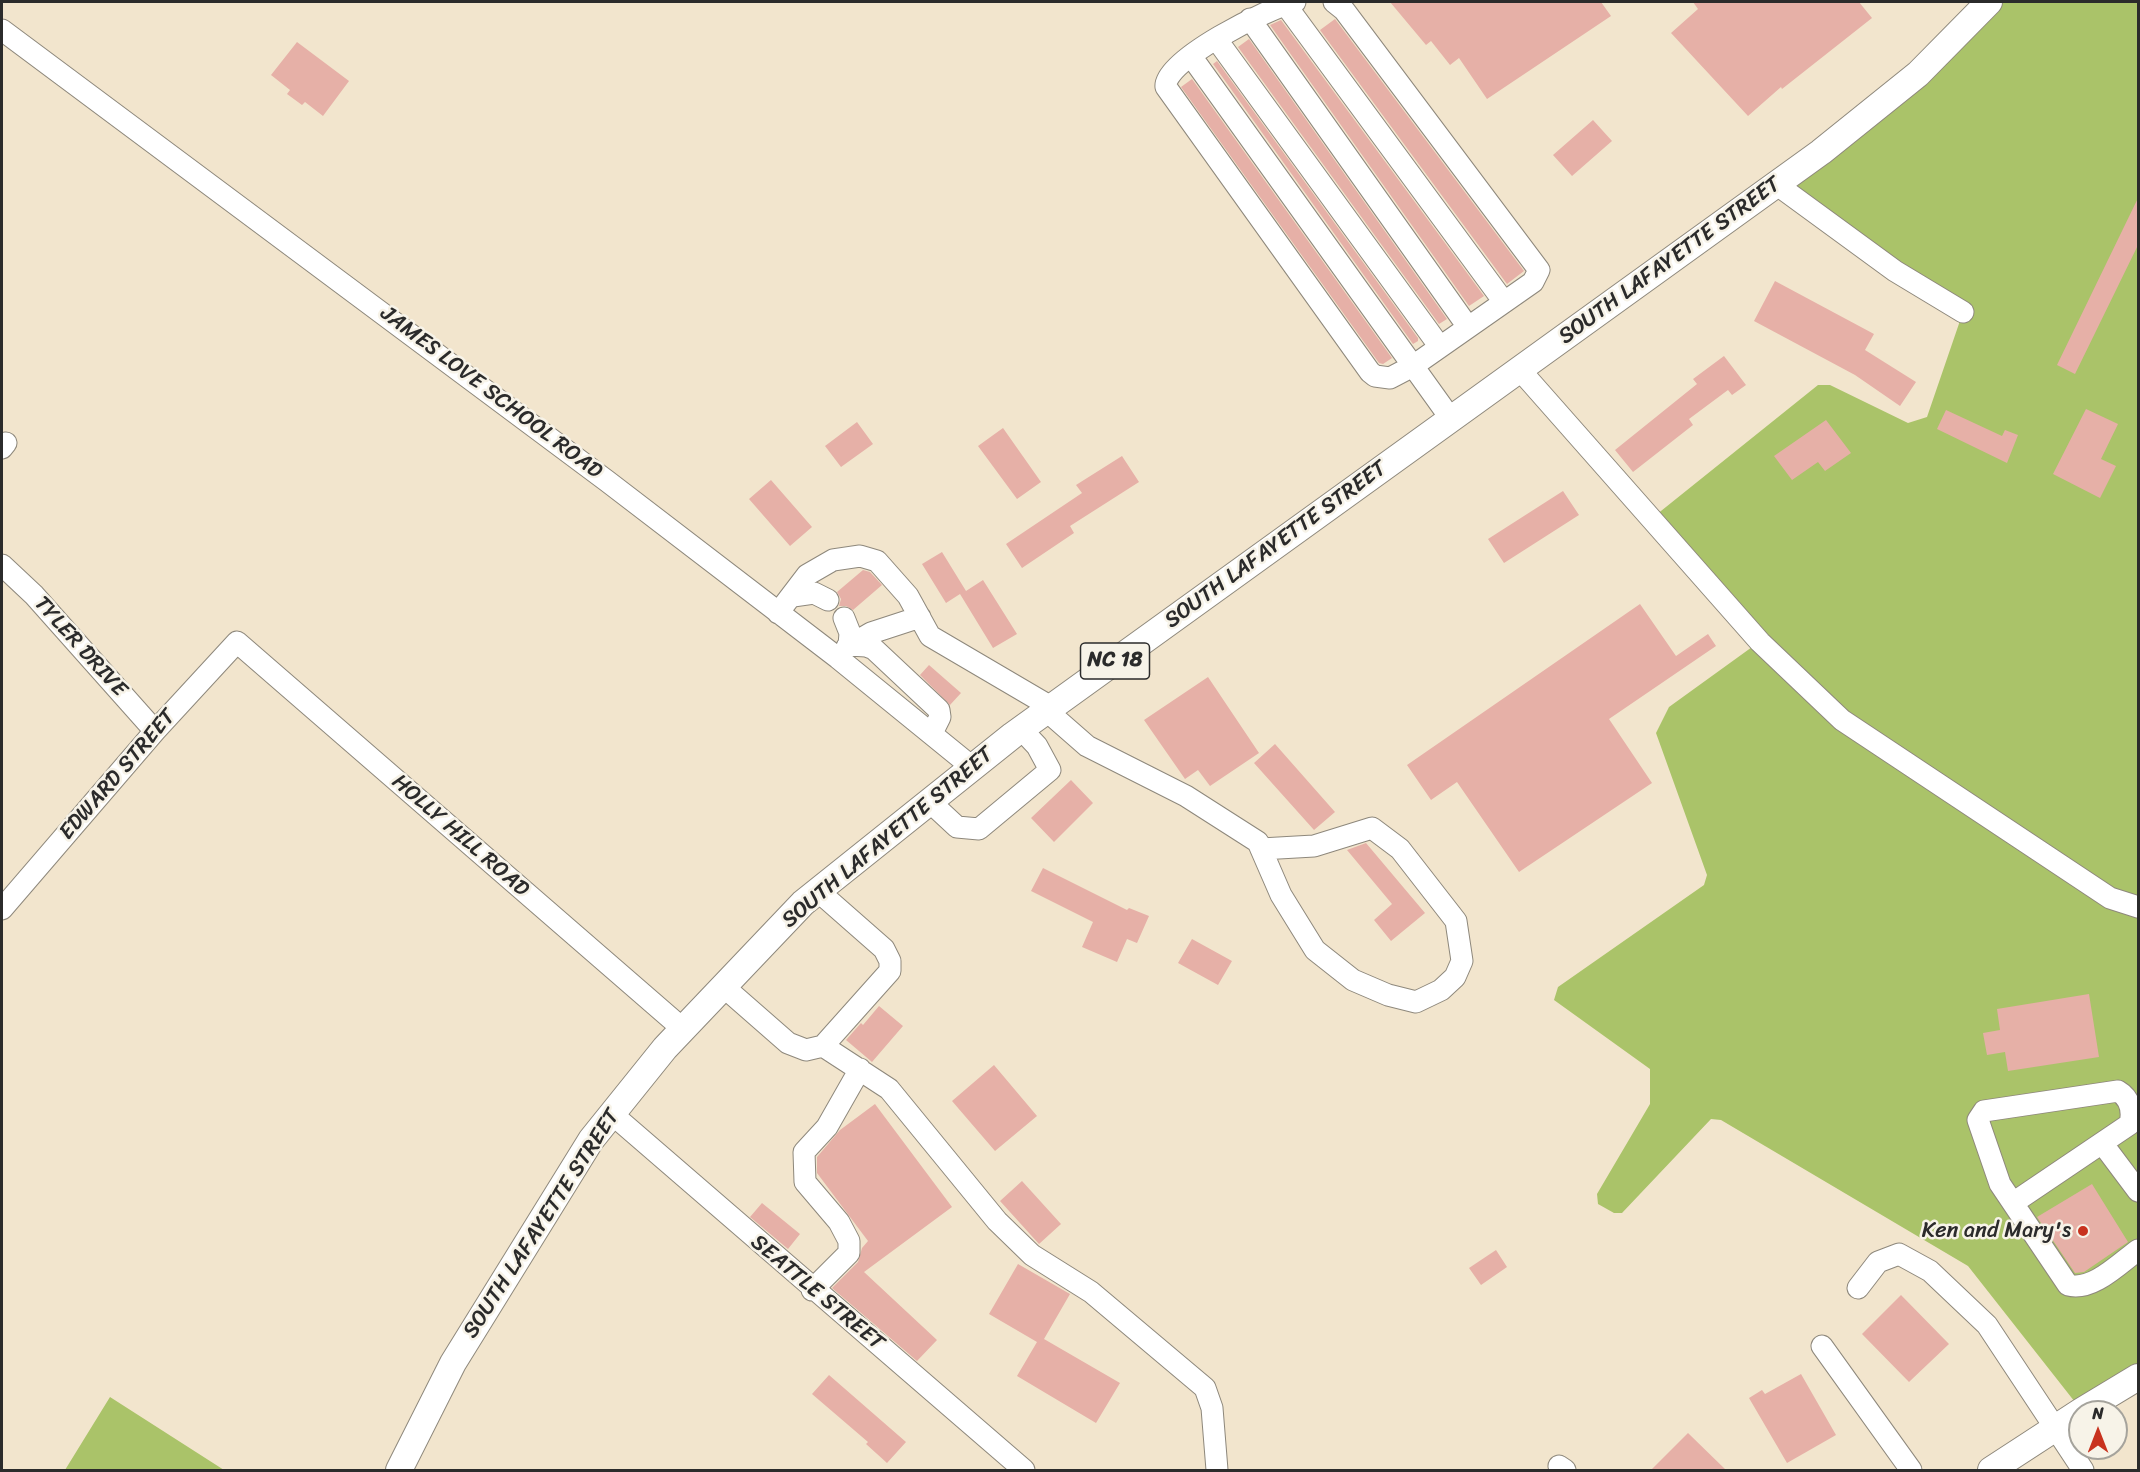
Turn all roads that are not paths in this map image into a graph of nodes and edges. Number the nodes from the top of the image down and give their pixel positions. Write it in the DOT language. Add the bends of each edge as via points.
graph roads {
  1 [pos="1334,2"];
  2 [pos="1989,2"];
  3 [pos="1290,3"];
  4 [pos="1250,19"];
  5 [pos="2,30"];
  6 [pos="1217,40"];
  7 [pos="1191,56"];
  8 [pos="1776,184"];
  9 [pos="1504,302"];
  10 [pos="1963,312"];
  11 [pos="1468,327"];
  12 [pos="1440,347"];
  13 [pos="1413,366"];
  14 [pos="1520,370"];
  15 [pos="1452,419"];
  16 [pos="2,565"];
  17 [pos="793,596"];
  18 [pos="828,600"];
  19 [pos="778,613"];
  20 [pos="920,616"];
  21 [pos="844,618"];
  22 [pos="237,642"];
  23 [pos="843,652"];
  24 [pos="1049,709"];
  25 [pos="1021,729"];
  26 [pos="155,731"];
  27 [pos="932,733"];
  28 [pos="972,767"];
  29 [pos="929,801"];
  30 [pos="1261,849"];
  31 [pos="818,891"];
  32 [pos="2139,907"];
  33 [pos="2,909"];
  34 [pos="724,987"];
  35 [pos="683,1029"];
  36 [pos="823,1046"];
  37 [pos="860,1069"];
  38 [pos="612,1114"];
  39 [pos="2102,1143"];
  40 [pos="2139,1191"];
  41 [pos="2013,1203"];
  42 [pos="2139,1250"];
  43 [pos="1858,1288"];
  44 [pos="812,1290"];
  45 [pos="1822,1346"];
  46 [pos="2139,1377"];
  47 [pos="2100,1400"];
  48 [pos="2068,1419"];
  49 [pos="2055,1427"];
  50 [pos="399,1470"];
  51 [pos="1024,1470"];
  52 [pos="1216,1470"];
  53 [pos="1911,1470"];
  54 [pos="1991,1470"];
  55 [pos="2083,1470"];
  1 -- 9 [label="street" via="1344,10 1537,264 1539,274 1533,282"];
  2 -- 8 [label="main road, SOUTH LAFAYETTE STREET / NC 18" via="1918,74"];
  3 -- 4 [label="street"];
  3 -- 9 [label="street"];
  4 -- 6 [label="street"];
  4 -- 11 [label="street"];
  5 -- 19 [label="street, JAMES LOVE SCHOOL ROAD" via="415,336"];
  6 -- 7 [label="street"];
  6 -- 12 [label="street"];
  7 -- 13 [label="street"];
  7 -- 13 [label="street" via="1168,75 1168,94 1370,372 1390,378"];
  8 -- 10 [label="street" via="1895,271"];
  8 -- 14 [label="main road, SOUTH LAFAYETTE STREET / NC 18"];
  9 -- 11 [label="street"];
  11 -- 12 [label="street"];
  12 -- 13 [label="street"];
  13 -- 15 [label="street"];
  14 -- 15 [label="main road, SOUTH LAFAYETTE STREET / NC 18"];
  14 -- 32 [label="street" via="1760,642 1842,720 2110,898"];
  15 -- 24 [label="main road, SOUTH LAFAYETTE STREET / NC 18"];
  16 -- 26 [label="street, TYLER DRIVE" via="34,595"];
  17 -- 18 [label="street" via="814,593"];
  17 -- 19 [label="street"];
  17 -- 20 [label="street" via="807,575 833,560 860,556 877,561"];
  19 -- 23 [label="street, JAMES LOVE SCHOOL ROAD"];
  20 -- 23 [label="street" via="890,625"];
  20 -- 24 [label="street" via="930,636"];
  21 -- 23 [label="street" via="850,633"];
  22 -- 26 [label="street, EDWARD STREET"];
  22 -- 35 [label="street, HOLLY HILL ROAD"];
  23 -- 27 [label="street, JAMES LOVE SCHOOL ROAD"];
  23 -- 27 [label="street" via="866,646 874,649 939,710"];
  24 -- 25 [label="main road, SOUTH LAFAYETTE STREET / NC 18"];
  24 -- 30 [label="street" via="1087,746 1186,796 1258,842"];
  25 -- 28 [label="main road, SOUTH LAFAYETTE STREET / NC 18"];
  25 -- 29 [label="street" via="1037,746 1050,770 979,829 957,827"];
  26 -- 33 [label="street, EDWARD STREET"];
  27 -- 28 [label="street, JAMES LOVE SCHOOL ROAD"];
  28 -- 29 [label="main road, SOUTH LAFAYETTE STREET / NC 18"];
  29 -- 31 [label="main road, SOUTH LAFAYETTE STREET / NC 18"];
  30 -- 30 [label="street" via="1281,895 1315,950 1353,980 1416,1002 1441,990 1455,977 1462,961 1456,921 1400,849 1372,828 1314,846"];
  31 -- 34 [label="main road, SOUTH LAFAYETTE STREET / NC 18"];
  31 -- 36 [label="street" via="884,949 890,961 890,971"];
  34 -- 35 [label="main road, SOUTH LAFAYETTE STREET / NC 18"];
  34 -- 36 [label="street" via="788,1043 806,1050"];
  35 -- 38 [label="main road, SOUTH LAFAYETTE STREET / NC 18"];
  36 -- 37 [label="street"];
  37 -- 44 [label="street" via="827,1126 804,1152 805,1182 839,1222 849,1241 849,1253"];
  37 -- 52 [label="street" via="889,1089 998,1221 1032,1255 1091,1292 1204,1388 1212,1408"];
  38 -- 44 [label="street, SEATTLE STREET"];
  38 -- 50 [label="main road, SOUTH LAFAYETTE STREET / NC 18" via="537,1224 459,1353"];
  39 -- 40 [label="street"];
  39 -- 41 [label="street"];
  39 -- 41 [label="street" via="2130,1124 2132,1113 2126,1096 2118,1091 1984,1111 1978,1120 2000,1184"];
  41 -- 42 [label="street" via="2068,1286 2088,1284"];
  43 -- 49 [label="street" via="1878,1262 1899,1254 1930,1271 1988,1325"];
  44 -- 51 [label="street, SEATTLE STREET"];
  45 -- 53 [label="street"];
  46 -- 47 [label="main road"];
  48 -- 49 [label="main road"];
  49 -- 54 [label="main road"];
  49 -- 55 [label="street"];
}
